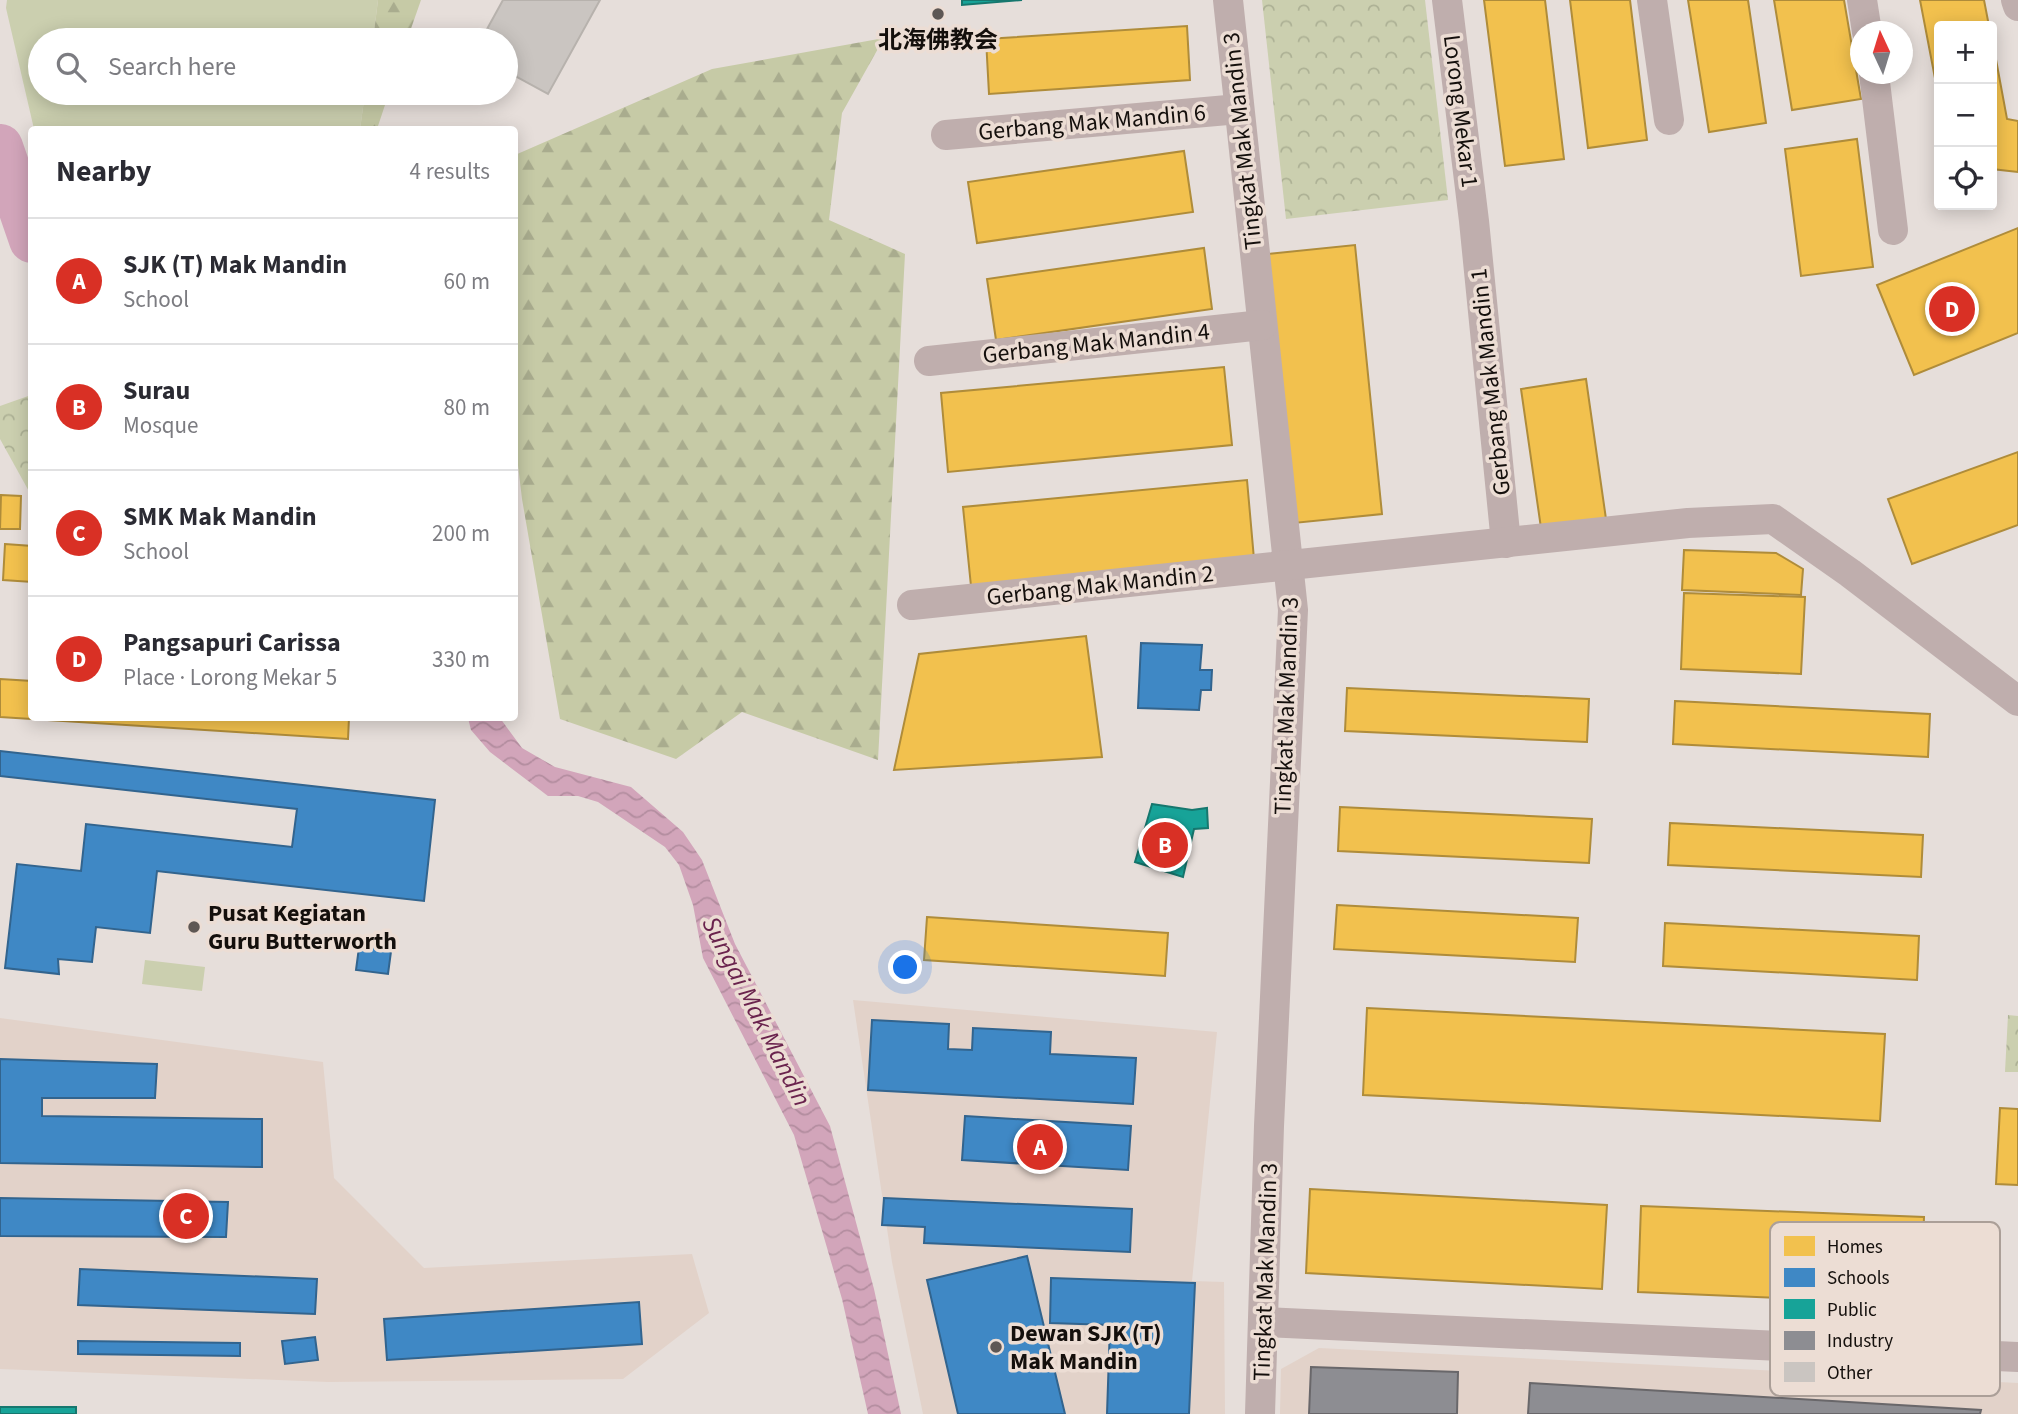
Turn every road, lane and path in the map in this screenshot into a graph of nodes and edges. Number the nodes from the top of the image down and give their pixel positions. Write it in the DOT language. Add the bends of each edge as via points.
graph roads {
  1 [pos="1228,0"];
  2 [pos="1447,0"];
  3 [pos="1652,0"];
  4 [pos="1862,0"];
  5 [pos="2016,0"];
  6 [pos="2018,6"];
  7 [pos="1865,21"];
  8 [pos="1875,84"];
  9 [pos="1239,110"];
  10 [pos="1669,120"];
  11 [pos="946,135"];
  12 [pos="1474,222"];
  13 [pos="1893,230"];
  14 [pos="1262,325"];
  15 [pos="929,361"];
  16 [pos="1506,543"];
  17 [pos="1288,566"];
  18 [pos="912,605"];
  19 [pos="2018,701"];
  20 [pos="1264,1322"];
  21 [pos="1770,1345"];
  22 [pos="2000,1356"];
  23 [pos="2018,1357"];
  24 [pos="1260,1414"];
  1 -- 9 [label="street, Tingkat Mak Mandin 3"];
  2 -- 12 [label="street, Lorong Mekar 1"];
  3 -- 10 [label="street"];
  4 -- 7 [label="street"];
  5 -- 6 [label="street"];
  8 -- 13 [label="street"];
  9 -- 11 [label="street, Gerbang Mak Mandin 6"];
  9 -- 14 [label="street, Tingkat Mak Mandin 3"];
  12 -- 16 [label="street, Gerbang Mak Mandin 1"];
  14 -- 15 [label="street, Gerbang Mak Mandin 4"];
  14 -- 17 [label="street, Tingkat Mak Mandin 3"];
  16 -- 17 [label="street, Gerbang Mak Mandin 2"];
  16 -- 19 [label="street, Gerbang Mak Mandin 2" via="1688,523 1773,519"];
  17 -- 18 [label="street, Gerbang Mak Mandin 2"];
  17 -- 20 [label="street, Tingkat Mak Mandin 3" via="1293,610"];
  20 -- 21 [label="street"];
  20 -- 24 [label="street, Tingkat Mak Mandin 3"];
  22 -- 23 [label="street"];
}
